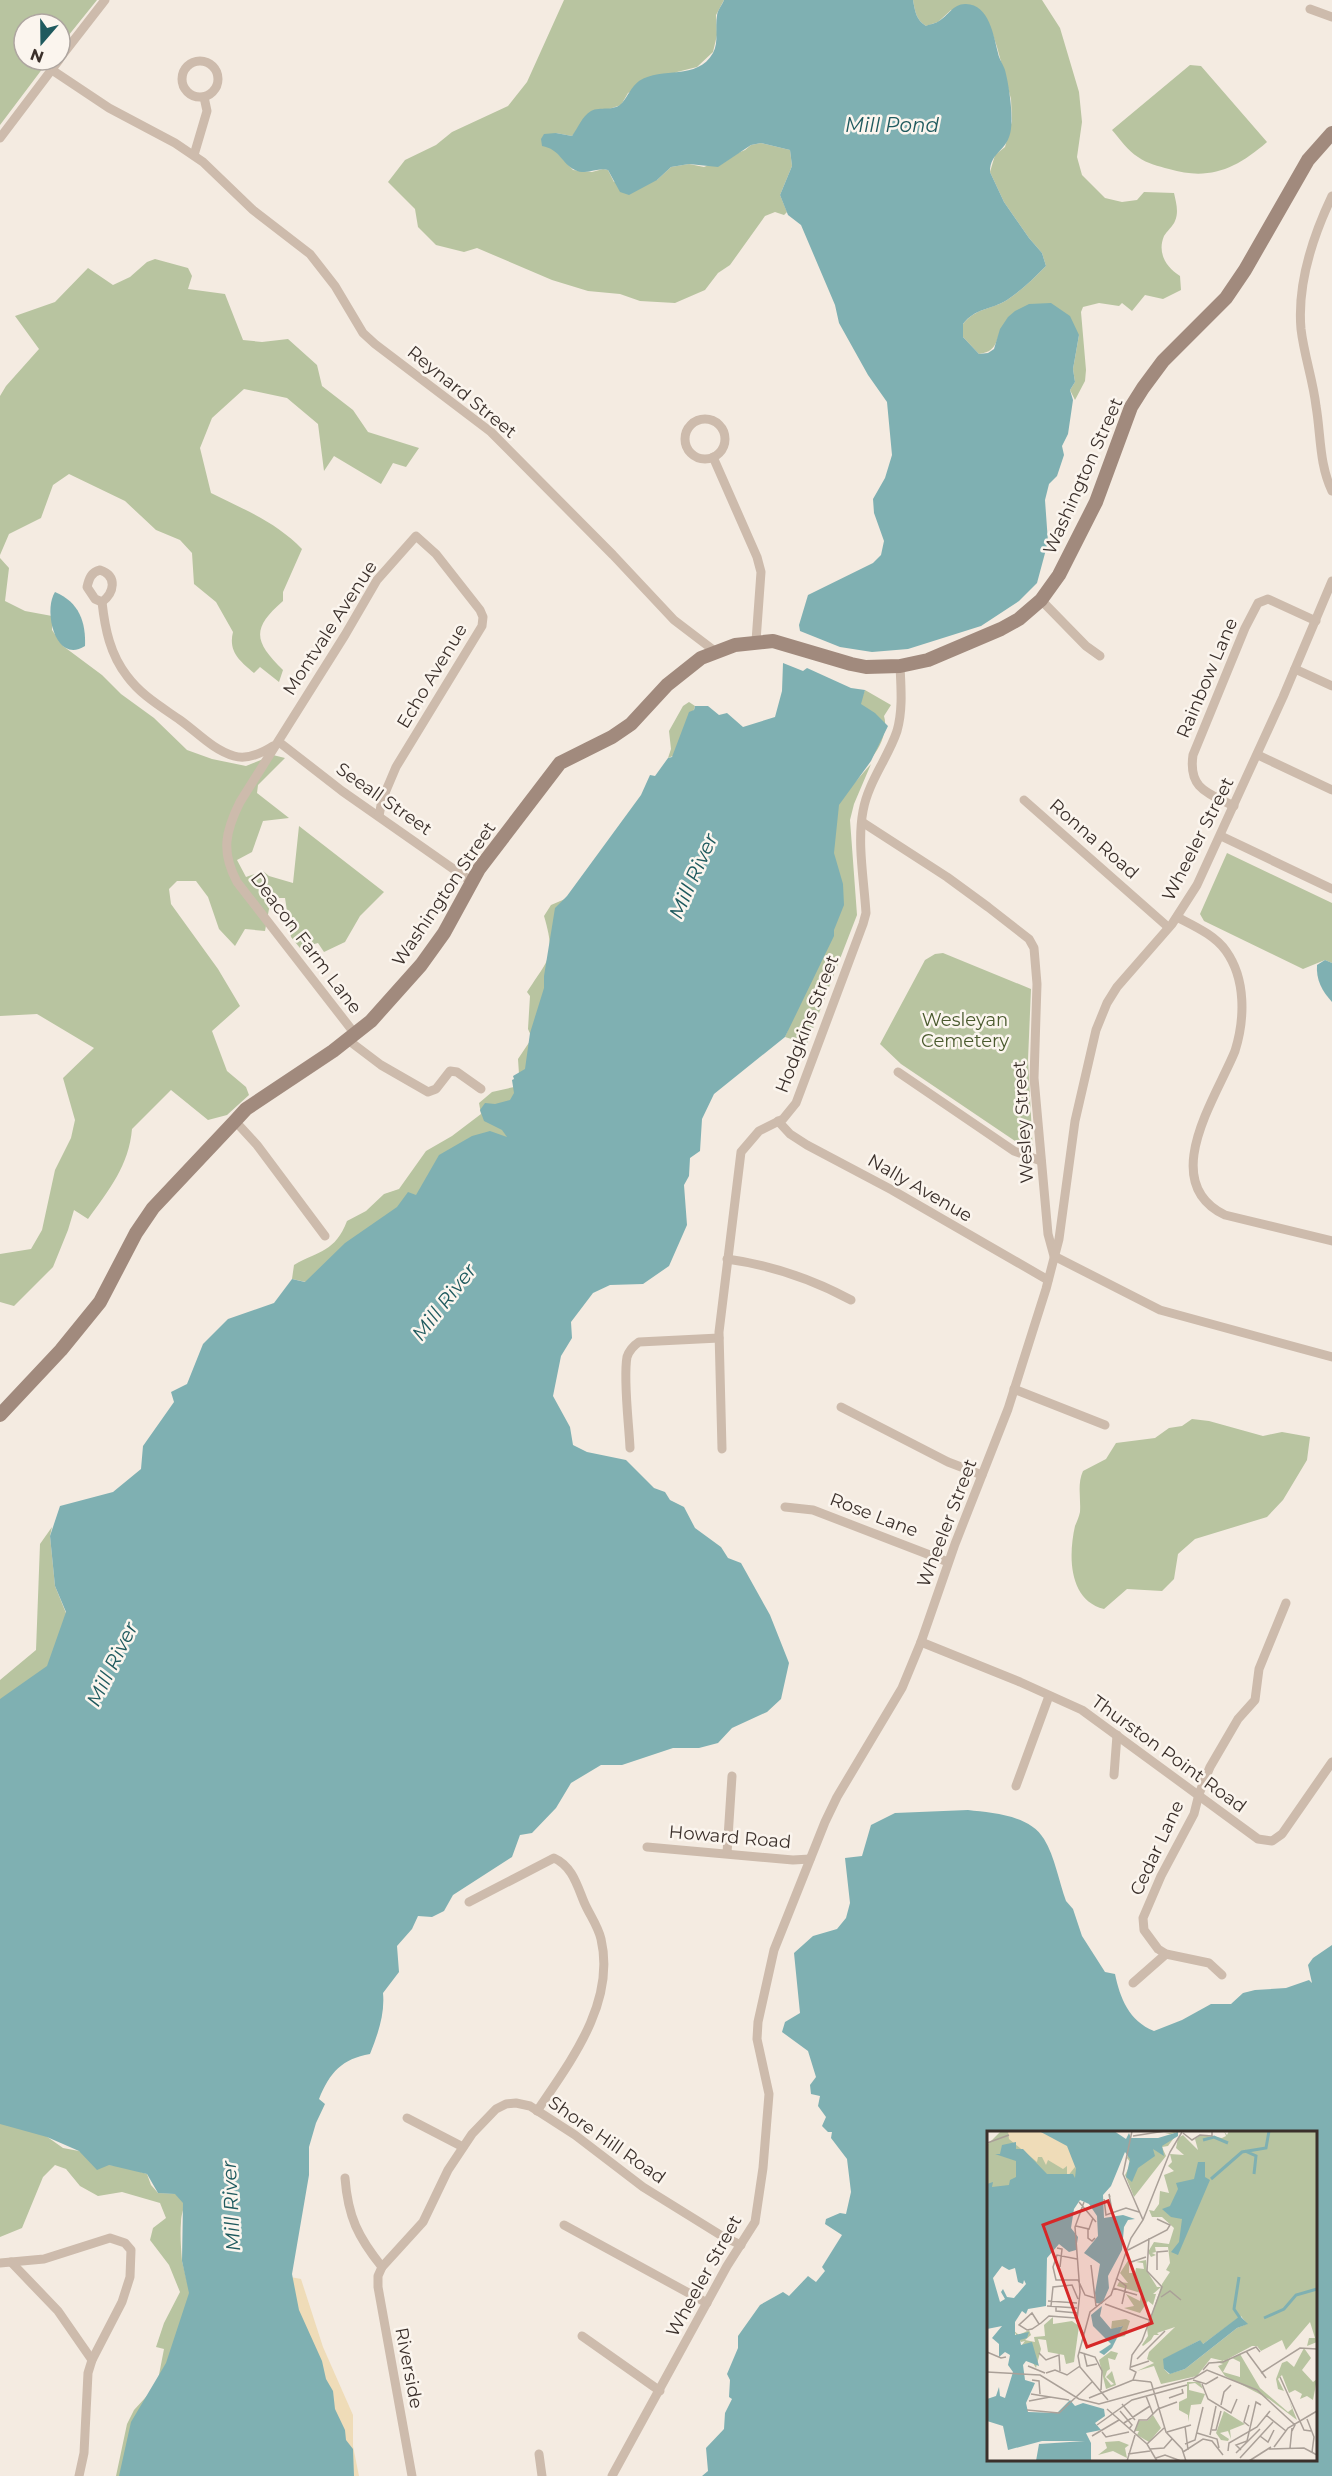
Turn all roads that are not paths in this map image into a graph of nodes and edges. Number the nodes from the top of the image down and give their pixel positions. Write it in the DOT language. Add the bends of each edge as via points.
graph roads {
  1 [pos="105,0"];
  2 [pos="1310,9"];
  3 [pos="1332,17"];
  4 [pos="72,42"];
  5 [pos="50,72"];
  6 [pos="55,72"];
  7 [pos="204,97"];
  8 [pos="1332,133"];
  9 [pos="0,138"];
  10 [pos="194,154"];
  11 [pos="1332,196"];
  12 [pos="713,457"];
  13 [pos="1332,491"];
  14 [pos="416,536"];
  15 [pos="1332,583"];
  16 [pos="1041,600"];
  17 [pos="102,602"];
  18 [pos="1316,621"];
  19 [pos="756,641"];
  20 [pos="717,652"];
  21 [pos="1100,656"];
  22 [pos="900,666"];
  23 [pos="1295,669"];
  24 [pos="1332,686"];
  25 [pos="279,742"];
  26 [pos="1257,754"];
  27 [pos="1332,790"];
  28 [pos="1024,800"];
  29 [pos="1234,806"];
  30 [pos="380,816"];
  31 [pos="862,822"];
  32 [pos="1221,836"];
  33 [pos="472,882"];
  34 [pos="1332,890"];
  35 [pos="1177,917"];
  36 [pos="1168,927"];
  37 [pos="352,1037"];
  38 [pos="898,1072"];
  39 [pos="481,1089"];
  40 [pos="235,1121"];
  41 [pos="778,1121"];
  42 [pos="1041,1161"];
  43 [pos="325,1236"];
  44 [pos="1332,1241"];
  45 [pos="1054,1256"];
  46 [pos="727,1259"];
  47 [pos="1048,1280"];
  48 [pos="851,1300"];
  49 [pos="719,1338"];
  50 [pos="1332,1357"];
  51 [pos="1014,1389"];
  52 [pos="841,1407"];
  53 [pos="0,1415"];
  54 [pos="1105,1425"];
  55 [pos="630,1448"];
  56 [pos="722,1449"];
  57 [pos="982,1475"];
  58 [pos="785,1507"];
  59 [pos="948,1562"];
  60 [pos="1286,1603"];
  61 [pos="921,1642"];
  62 [pos="1049,1696"];
  63 [pos="1117,1735"];
  64 [pos="1332,1762"];
  65 [pos="1114,1775"];
  66 [pos="732,1776"];
  67 [pos="1016,1786"];
  68 [pos="1199,1794"];
  69 [pos="647,1847"];
  70 [pos="727,1852"];
  71 [pos="810,1859"];
  72 [pos="469,1902"];
  73 [pos="1167,1954"];
  74 [pos="1222,1975"];
  75 [pos="1133,1983"];
  76 [pos="537,2111"];
  77 [pos="407,2118"];
  78 [pos="463,2147"];
  79 [pos="345,2178"];
  80 [pos="564,2225"];
  81 [pos="741,2245"];
  82 [pos="11,2262"];
  83 [pos="0,2263"];
  84 [pos="382,2267"];
  85 [pos="707,2302"];
  86 [pos="582,2336"];
  87 [pos="92,2360"];
  88 [pos="660,2391"];
  89 [pos="540,2454"];
  90 [pos="79,2476"];
  91 [pos="412,2476"];
  92 [pos="542,2476"];
  93 [pos="612,2476"];
  1 -- 4 [label="street"];
  2 -- 3 [label="street"];
  5 -- 9 [label="street"];
  6 -- 10 [label="street, Reynard Street" via="109,108"];
  7 -- 10 [label="street" via="207,111"];
  8 -- 16 [label="main road, Washington Street" via="1308,160 1226,298 1163,361 1131,407 1096,502 1059,575"];
  10 -- 20 [label="street, Reynard Street" via="253,210 310,254 363,333 491,432 674,620"];
  11 -- 13 [label="street" via="1308,260 1301,327 1317,409 1322,466"];
  12 -- 12 [label="street" via="723,446 723,431 712,420 696,420 686,431 686,447 698,458"];
  12 -- 19 [label="street" via="761,573"];
  14 -- 25 [label="street, Montvale Avenue" via="377,580"];
  14 -- 30 [label="street, Echo Avenue" via="436,554 480,610 482,626 396,767 382,800"];
  15 -- 18 [label="street, Wheeler Street"];
  16 -- 21 [label="street"];
  16 -- 22 [label="main road, Washington Street" via="1001,629 928,660"];
  17 -- 25 [label="street" via="103,622 112,651 143,695 233,756 250,756"];
  18 -- 23 [label="street, Wheeler Street"];
  18 -- 29 [label="street, Rainbow Lane" via="1268,599 1258,603 1245,628 1193,755 1191,769 1202,790"];
  19 -- 20 [label="main road, Washington Street"];
  19 -- 22 [label="main road, Washington Street" via="772,640 866,667"];
  20 -- 33 [label="main road, Washington Street" via="701,658 667,685 631,724 560,763"];
  22 -- 31 [label="street, Hodgkins Street" via="902,690 897,731 876,771"];
  23 -- 24 [label="street"];
  23 -- 26 [label="street, Wheeler Street"];
  25 -- 30 [label="street, Seeall Street"];
  25 -- 37 [label="street, Deacon Farm Lane" via="229,827 228,866"];
  26 -- 27 [label="street"];
  26 -- 29 [label="street, Wheeler Street"];
  28 -- 36 [label="street, Ronna Road"];
  29 -- 32 [label="street, Wheeler Street"];
  30 -- 33 [label="street, Seeall Street"];
  31 -- 41 [label="street, Hodgkins Street" via="866,913 863,924 796,1103"];
  31 -- 42 [label="street, Wesley Street" via="988,907 1029,939 1034,948 1038,984 1034,1078"];
  32 -- 34 [label="street"];
  32 -- 35 [label="street, Wheeler Street"];
  33 -- 37 [label="main road, Washington Street" via="421,964"];
  35 -- 36 [label="street, Wheeler Street"];
  35 -- 44 [label="street" via="1207,933 1226,950 1236,968 1242,1001 1235,1051 1195,1141 1193,1159 1198,1192 1225,1215"];
  36 -- 45 [label="street, Wheeler Street" via="1117,987 1096,1030 1076,1112"];
  37 -- 39 [label="street, Deacon Farm Lane" via="381,1065 428,1092 436,1089 450,1071"];
  37 -- 40 [label="main road, Washington Street" via="246,1109"];
  38 -- 42 [label="street" via="1014,1151"];
  40 -- 43 [label="street"];
  40 -- 53 [label="main road, Washington Street" via="153,1208 100,1302"];
  41 -- 46 [label="street, Hodgkins Street" via="759,1131 741,1152"];
  41 -- 47 [label="street, Nally Avenue" via="807,1145"];
  42 -- 45 [label="street, Wesley Street"];
  45 -- 47 [label="street, Wheeler Street"];
  45 -- 50 [label="street" via="1160,1310"];
  46 -- 48 [label="street" via="789,1273"];
  46 -- 49 [label="street, Hodgkins Street"];
  47 -- 51 [label="street, Wheeler Street"];
  49 -- 55 [label="street" via="639,1342 633,1346 627,1369"];
  49 -- 56 [label="street, Hodgkins Street"];
  51 -- 54 [label="street"];
  51 -- 57 [label="street, Wheeler Street"];
  52 -- 57 [label="street" via="948,1462"];
  57 -- 59 [label="street, Wheeler Street"];
  58 -- 59 [label="street, Rose Lane" via="813,1510"];
  59 -- 61 [label="street, Wheeler Street"];
  60 -- 68 [label="street, Cedar Lane" via="1259,1670 1255,1700 1224,1741"];
  61 -- 62 [label="street, Thurston Point Road"];
  61 -- 71 [label="street, Wheeler Street" via="902,1688 837,1797"];
  62 -- 63 [label="street, Thurston Point Road" via="1082,1710"];
  62 -- 67 [label="street"];
  63 -- 65 [label="street"];
  63 -- 68 [label="street, Thurston Point Road"];
  64 -- 68 [label="street, Thurston Point Road" via="1282,1834 1272,1841 1258,1839"];
  66 -- 70 [label="street"];
  68 -- 73 [label="street, Cedar Lane" via="1194,1814 1143,1918 1144,1930 1158,1949"];
  69 -- 70 [label="street, Howard Road"];
  70 -- 71 [label="street, Howard Road"];
  71 -- 81 [label="street, Wheeler Street" via="774,1950 758,2022 757,2039 768,2094 767,2125 757,2212"];
  72 -- 76 [label="street" via="554,1858 574,1876 601,1939 603,1979 591,2022"];
  73 -- 74 [label="street" via="1209,1963"];
  73 -- 75 [label="street"];
  76 -- 78 [label="street, Shore Hill Road" via="516,2103 506,2104 486,2118"];
  76 -- 81 [label="street, Shore Hill Road" via="643,2187"];
  77 -- 78 [label="street"];
  78 -- 84 [label="street, Shore Hill Road" via="423,2222"];
  79 -- 84 [label="street" via="346,2197 362,2242"];
  80 -- 85 [label="street"];
  81 -- 85 [label="street, Wheeler Street"];
  82 -- 83 [label="street"];
  82 -- 87 [label="street" via="58,2311"];
  82 -- 87 [label="street" via="44,2259 111,2238 131,2250 128,2285 122,2302"];
  84 -- 91 [label="street, Riverside" via="378,2276 380,2300"];
  85 -- 88 [label="street, Wheeler Street"];
  86 -- 88 [label="street"];
  87 -- 90 [label="street"];
  88 -- 93 [label="street, Wheeler Street"];
  89 -- 92 [label="street"];
}
